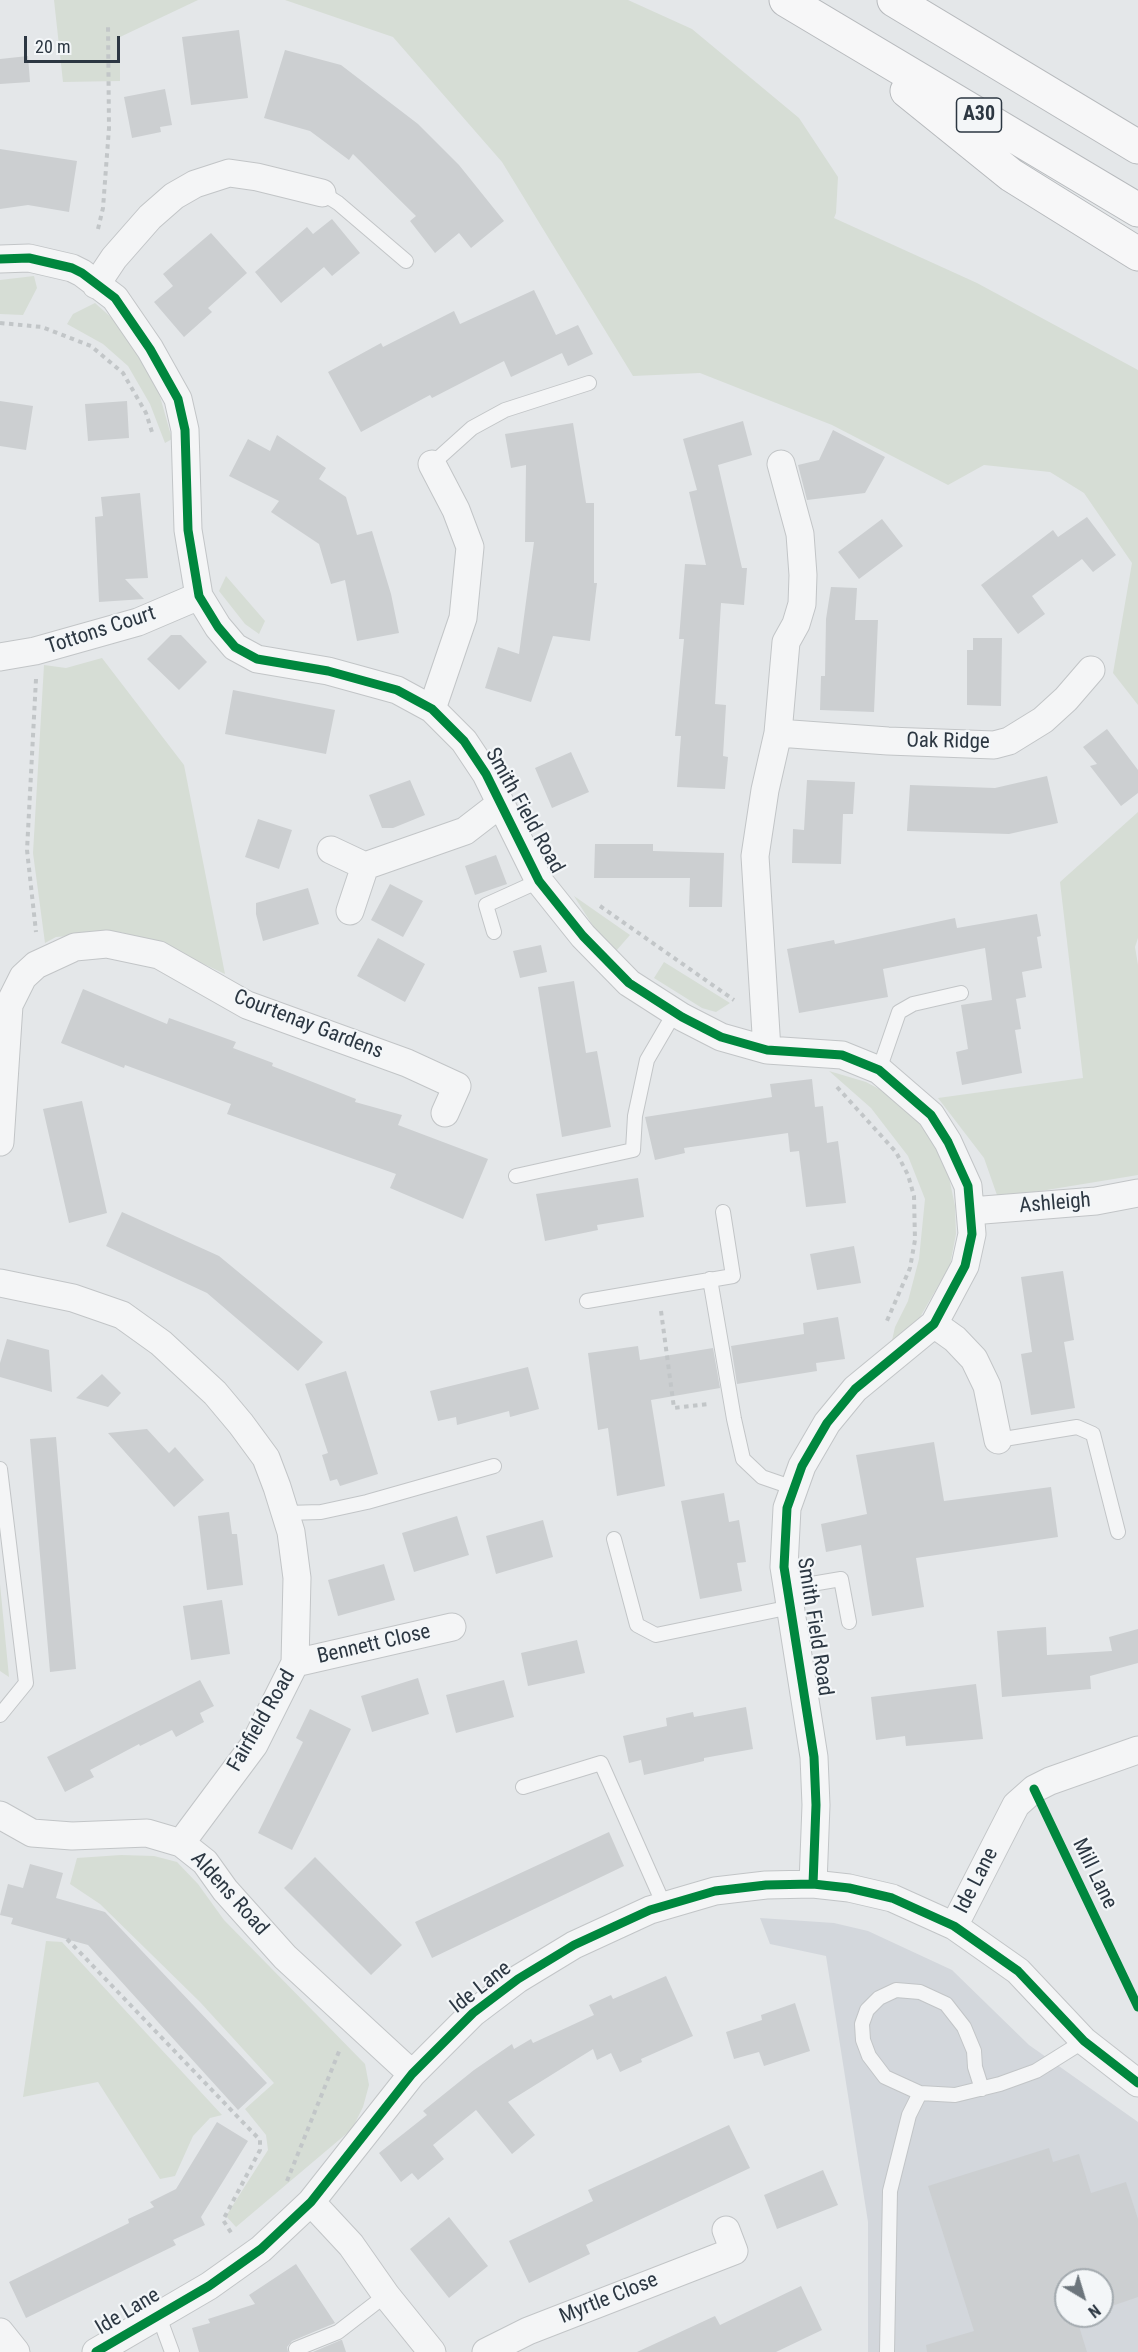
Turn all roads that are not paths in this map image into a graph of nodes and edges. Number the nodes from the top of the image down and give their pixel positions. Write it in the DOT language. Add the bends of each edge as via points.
graph roads {
  1 [pos="786,0"];
  2 [pos="894,0"];
  3 [pos="819,20"];
  4 [pos="1138,147"];
  5 [pos="322,193"];
  6 [pos="1138,210"];
  7 [pos="1138,254"];
  8 [pos="0,259"];
  9 [pos="406,261"];
  10 [pos="89,279"];
  11 [pos="588,383"];
  12 [pos="432,464"];
  13 [pos="781,464"];
  14 [pos="199,596"];
  15 [pos="0,657"];
  16 [pos="1091,670"];
  17 [pos="432,709"];
  18 [pos="778,733"];
  19 [pos="500,804"];
  20 [pos="331,850"];
  21 [pos="366,866"];
  22 [pos="538,881"];
  23 [pos="350,911"];
  24 [pos="494,932"];
  25 [pos="962,993"];
  26 [pos="5,1004"];
  27 [pos="675,1012"];
  28 [pos="767,1050"];
  29 [pos="879,1070"];
  30 [pos="445,1113"];
  31 [pos="0,1142"];
  32 [pos="516,1176"];
  33 [pos="1138,1193"];
  34 [pos="971,1211"];
  35 [pos="723,1212"];
  36 [pos="710,1279"];
  37 [pos="0,1283"];
  38 [pos="587,1300"];
  39 [pos="934,1324"];
  40 [pos="998,1440"];
  41 [pos="494,1466"];
  42 [pos="0,1469"];
  43 [pos="794,1488"];
  44 [pos="285,1513"];
  45 [pos="1118,1533"];
  46 [pos="614,1539"];
  47 [pos="789,1597"];
  48 [pos="849,1622"];
  49 [pos="452,1627"];
  50 [pos="295,1663"];
  51 [pos="0,1715"];
  52 [pos="1138,1750"];
  53 [pos="523,1787"];
  54 [pos="0,1815"];
  55 [pos="181,1843"];
  56 [pos="813,1884"];
  57 [pos="664,1905"];
  58 [pos="954,1926"];
  59 [pos="1084,2041"];
  60 [pos="412,2074"];
  61 [pos="1138,2083"];
  62 [pos="982,2089"];
  63 [pos="920,2093"];
  64 [pos="310,2202"];
  65 [pos="734,2250"];
  66 [pos="386,2295"];
  67 [pos="158,2314"];
  68 [pos="0,2332"];
  69 [pos="296,2349"];
  70 [pos="16,2352"];
  71 [pos="96,2352"];
  72 [pos="172,2352"];
  73 [pos="432,2352"];
  74 [pos="486,2352"];
  75 [pos="886,2352"];
  1 -- 3 [label="highway, A30"];
  2 -- 4 [label="highway, A30"];
  3 -- 6 [label="highway, A30"];
  3 -- 7 [label="highway" via="1011,175"];
  5 -- 9 [label="lane"];
  5 -- 10 [label="street" via="229,173 195,184 150,217 114,258"];
  8 -- 10 [label="street, Smith Field Road" via="29,258 72,268"];
  10 -- 14 [label="street, Smith Field Road" via="114,298 134,323 178,399 185,430 188,530"];
  11 -- 12 [label="lane" via="506,410 472,428"];
  12 -- 17 [label="street" via="470,547 463,618"];
  13 -- 18 [label="street" via="800,534 803,575 802,604 786,642"];
  14 -- 15 [label="street, Tottons Court" via="138,622"];
  14 -- 17 [label="street, Smith Field Road" via="235,647 257,659 328,671 397,690"];
  16 -- 18 [label="street, Oak Ridge" via="1043,720 1009,741 994,745"];
  17 -- 19 [label="street, Smith Field Road" via="464,741"];
  18 -- 28 [label="street" via="755,856"];
  19 -- 21 [label="street" via="465,831"];
  19 -- 22 [label="street, Smith Field Road"];
  20 -- 21 [label="street"];
  21 -- 23 [label="street"];
  22 -- 24 [label="lane" via="486,905"];
  22 -- 27 [label="street, Smith Field Road" via="612,968"];
  25 -- 29 [label="lane" via="913,1004 899,1012"];
  26 -- 30 [label="street, Courtenay Gardens" via="23,977 44,960 75,947 107,944 159,955 247,1005 407,1063 457,1086"];
  26 -- 31 [label="street, Courtenay Gardens"];
  27 -- 28 [label="street, Smith Field Road" via="721,1037"];
  27 -- 32 [label="lane" via="647,1060 634,1116 633,1150"];
  28 -- 29 [label="street, Smith Field Road" via="842,1055"];
  29 -- 34 [label="street, Smith Field Road" via="931,1115 968,1186"];
  33 -- 34 [label="street, Ashleigh" via="1096,1201"];
  34 -- 39 [label="street, Smith Field Road" via="972,1234 965,1266"];
  35 -- 36 [label="lane" via="733,1276"];
  36 -- 38 [label="lane"];
  36 -- 43 [label="lane" via="743,1459 762,1477"];
  37 -- 44 [label="street, Fairfield Road" via="73,1298 122,1315 161,1342 215,1393 266,1458"];
  39 -- 40 [label="street" via="974,1359 987,1386"];
  39 -- 43 [label="street, Smith Field Road" via="855,1389 812,1447"];
  40 -- 45 [label="lane" via="1077,1427 1093,1434"];
  41 -- 44 [label="lane" via="367,1502 321,1512"];
  42 -- 51 [label="lane" via="26,1683"];
  43 -- 47 [label="street, Smith Field Road" via="785,1531 784,1567"];
  44 -- 50 [label="street, Fairfield Road" via="297,1578"];
  46 -- 47 [label="lane" via="637,1625 656,1635"];
  47 -- 48 [label="lane" via="841,1579"];
  47 -- 56 [label="street, Smith Field Road" via="814,1757"];
  49 -- 50 [label="street, Bennett Close"];
  50 -- 55 [label="street, Fairfield Road" via="254,1745"];
  52 -- 58 [label="street, Ide Lane" via="1050,1781 1016,1805"];
  53 -- 57 [label="lane" via="601,1763"];
  54 -- 55 [label="street, Aldens Road" via="32,1833 147,1833"];
  55 -- 60 [label="street, Aldens Road" via="205,1862 285,1957"];
  56 -- 57 [label="street, Ide Lane" via="715,1891"];
  56 -- 58 [label="street, Ide Lane" via="892,1898"];
  57 -- 60 [label="street, Ide Lane" via="574,1945 518,1979 474,2013"];
  58 -- 59 [label="street" via="1018,1971"];
  59 -- 61 [label="street"];
  59 -- 62 [label="lane" via="1036,2071"];
  60 -- 64 [label="street, Ide Lane"];
  62 -- 63 [label="lane" via="955,2095"];
  62 -- 63 [label="lane" via="964,2027 946,2004 920,1992 896,1990 879,1998 867,2010 862,2024 863,2040 869,2056 885,2077"];
  63 -- 75 [label="lane" via="909,2115 890,2191"];
  64 -- 66 [label="street" via="351,2245"];
  64 -- 67 [label="street, Ide Lane" via="261,2249 209,2286"];
  65 -- 74 [label="street, Myrtle Close" via="528,2331"];
  66 -- 69 [label="lane" via="338,2332"];
  66 -- 73 [label="street"];
  67 -- 71 [label="street, Ide Lane"];
  67 -- 72 [label="lane"];
  68 -- 70 [label="street"];
}
